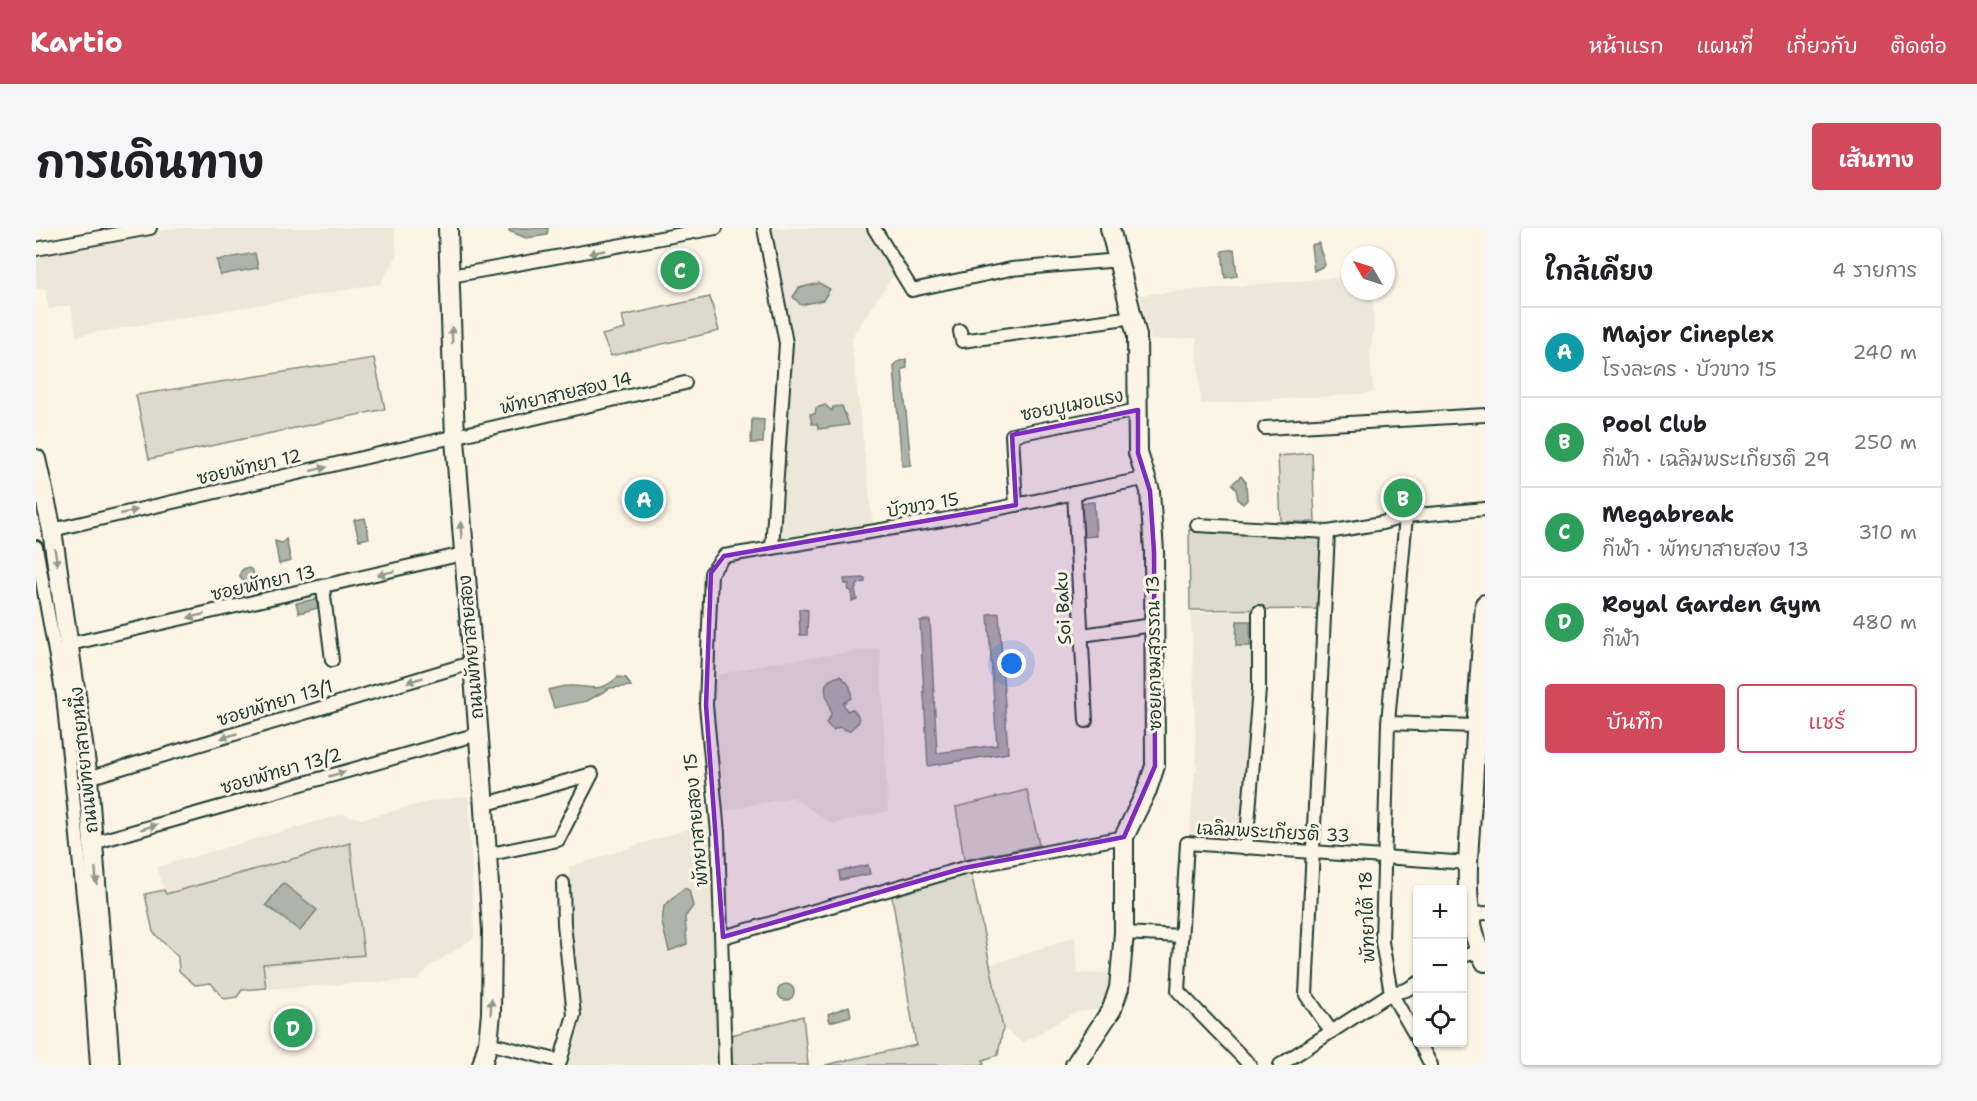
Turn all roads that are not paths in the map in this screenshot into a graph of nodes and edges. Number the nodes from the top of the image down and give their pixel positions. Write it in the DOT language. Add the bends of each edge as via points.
graph roads {
  1 [pos="150,228"];
  2 [pos="448,228"];
  3 [pos="717,228"];
  4 [pos="764,228"];
  5 [pos="874,228"];
  6 [pos="1110,228"];
  7 [pos="36,249"];
  8 [pos="1120,260"];
  9 [pos="451,276"];
  10 [pos="1133,317"];
  11 [pos="960,331"];
  12 [pos="685,383"];
  13 [pos="1138,410"];
  14 [pos="1485,414"];
  15 [pos="1265,428"];
  16 [pos="455,439"];
  17 [pos="36,459"];
  18 [pos="1148,478"];
  19 [pos="1074,493"];
  20 [pos="1016,505"];
  21 [pos="1485,508"];
  22 [pos="1406,516"];
  23 [pos="1197,525"];
  24 [pos="52,530"];
  25 [pos="1328,532"];
  26 [pos="36,547"];
  27 [pos="772,548"];
  28 [pos="463,554"];
  29 [pos="711,573"];
  30 [pos="323,588"];
  31 [pos="1485,604"];
  32 [pos="1259,612"];
  33 [pos="1153,625"];
  34 [pos="1082,635"];
  35 [pos="70,644"];
  36 [pos="332,660"];
  37 [pos="471,663"];
  38 [pos="1086,721"];
  39 [pos="1388,723"];
  40 [pos="1475,726"];
  41 [pos="478,734"];
  42 [pos="88,778"];
  43 [pos="483,805"];
  44 [pos="1124,837"];
  45 [pos="93,843"];
  46 [pos="1246,848"];
  47 [pos="1313,852"];
  48 [pos="486,855"];
  49 [pos="1383,857"];
  50 [pos="1468,863"];
  51 [pos="563,883"];
  52 [pos="1478,914"];
  53 [pos="1124,933"];
  54 [pos="1181,936"];
  55 [pos="723,937"];
  56 [pos="1476,957"];
  57 [pos="1413,986"];
  58 [pos="1391,993"];
  59 [pos="1332,1030"];
  60 [pos="1413,1032"];
  61 [pos="488,1043"];
  62 [pos="1421,1047"];
  63 [pos="560,1063"];
  64 [pos="97,1065"];
  65 [pos="110,1065"];
  66 [pos="482,1065"];
  67 [pos="725,1065"];
  68 [pos="1075,1065"];
  69 [pos="1250,1065"];
  70 [pos="1280,1065"];
  71 [pos="1431,1065"];
  1 -- 7 [label="street"];
  2 -- 9 [label="main road, ถนนพัทยาสายสอง"];
  3 -- 9 [label="street, one-way"];
  4 -- 27 [label="street" via="786,343"];
  5 -- 8 [label="street" via="912,290 1011,269"];
  6 -- 8 [label="main road, ซอยเกษมสุวรรณ 13"];
  8 -- 10 [label="main road, ซอยเกษมสุวรรณ 13"];
  16 -- 9 [label="main road, ถนนพัทยาสายสอง, one-way"];
  10 -- 11 [label="street" via="962,341"];
  10 -- 13 [label="main road, ซอยเกษมสุวรรณ 13"];
  12 -- 16 [label="street, พัทยาสายสอง 14"];
  13 -- 18 [label="main road, ซอยเกษมสุวรรณ 13" via="1138,453"];
  13 -- 20 [label="street, ซอยบูเมอแรง" via="1012,435"];
  14 -- 15 [label="street"];
  24 -- 16 [label="street, ซอยพัทยา 12, one-way"];
  28 -- 16 [label="main road, ถนนพัทยาสายสอง, one-way"];
  17 -- 24 [label="main road, ถนนพัทยาสายหนึ่ง"];
  18 -- 19 [label="street, บัวขาว 15"];
  18 -- 33 [label="main road, ซอยเกษมสุวรรณ 13" via="1154,552"];
  19 -- 20 [label="street, บัวขาว 15"];
  19 -- 34 [label="street, Soi Baku"];
  20 -- 27 [label="street, บัวขาว 15"];
  21 -- 22 [label="street"];
  22 -- 25 [label="street"];
  22 -- 39 [label="street, พัทยาใต้ 18"];
  23 -- 25 [label="street"];
  24 -- 35 [label="main road, ถนนพัทยาสายหนึ่ง, one-way"];
  25 -- 47 [label="street"];
  26 -- 64 [label="street" via="63,696"];
  27 -- 29 [label="street, บัวขาว 15" via="724,556"];
  28 -- 30 [label="street, ซอยพัทยา 13, one-way"];
  28 -- 37 [label="main road, ถนนพัทยาสายสอง"];
  29 -- 55 [label="street, พัทยาสายสอง 15" via="706,705"];
  30 -- 35 [label="street, ซอยพัทยา 13, one-way"];
  30 -- 36 [label="street"];
  31 -- 40 [label="main road"];
  32 -- 46 [label="street" via="1259,689"];
  33 -- 34 [label="street"];
  33 -- 44 [label="main road, ซอยเกษมสุวรรณ 13" via="1155,766"];
  34 -- 38 [label="street, Soi Baku"];
  35 -- 42 [label="main road, ถนนพัทยาสายหนึ่ง"];
  37 -- 41 [label="main road, ถนนพัทยาสายสอง"];
  37 -- 42 [label="street, ซอยพัทยา 13/1, one-way"];
  39 -- 40 [label="street"];
  39 -- 49 [label="street, พัทยาใต้ 18"];
  40 -- 50 [label="main road"];
  41 -- 43 [label="main road, ถนนพัทยาสายสอง"];
  45 -- 41 [label="street, ซอยพัทยา 13/2, one-way"];
  42 -- 45 [label="main road, ถนนพัทยาสายหนึ่ง"];
  43 -- 48 [label="main road, ถนนพัทยาสายสอง"];
  43 -- 48 [label="street" via="592,774 558,840"];
  44 -- 53 [label="main road, ซอยเกษมสุวรรณ 13"];
  44 -- 55 [label="street" via="964,868"];
  45 -- 65 [label="main road, ถนนพัทยาสายหนึ่ง, one-way"];
  46 -- 47 [label="street, เฉลิมพระเกียรติ 33"];
  46 -- 54 [label="street, เฉลิมพระเกียรติ 33" via="1187,843"];
  47 -- 49 [label="street, เฉลิมพระเกียรติ 33"];
  47 -- 59 [label="street" via="1306,995"];
  61 -- 48 [label="main road, ถนนพัทยาสายสอง, one-way" via="492,944"];
  49 -- 50 [label="street, เฉลิมพระเกียรติ 33"];
  49 -- 58 [label="street, พัทยาใต้ 18" via="1382,942"];
  50 -- 52 [label="main road"];
  51 -- 63 [label="street" via="574,1015"];
  52 -- 56 [label="main road"];
  53 -- 54 [label="street"];
  53 -- 68 [label="main road, ซอยเกษมสุวรรณ 13" via="1113,1009"];
  54 -- 69 [label="street" via="1178,991"];
  55 -- 67 [label="street, พัทยาสายสอง 15"];
  57 -- 58 [label="street"];
  58 -- 59 [label="street"];
  58 -- 60 [label="street, พัทยาใต้ 18"];
  59 -- 70 [label="street"];
  61 -- 63 [label="street"];
  61 -- 66 [label="main road, ถนนพัทยาสายสอง"];
  62 -- 71 [label="street, พัทยาใต้ 18"];
}
